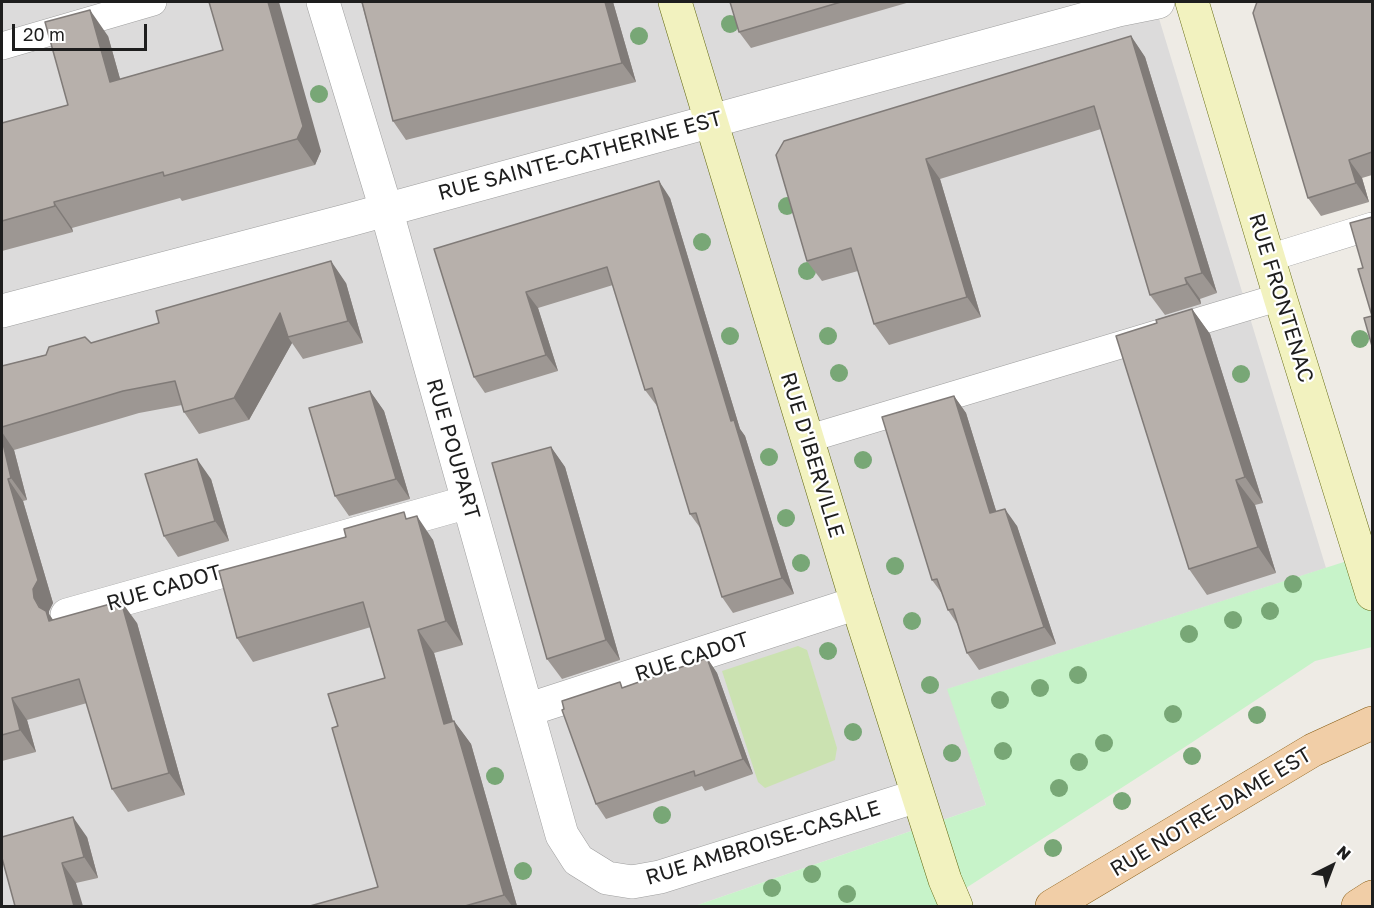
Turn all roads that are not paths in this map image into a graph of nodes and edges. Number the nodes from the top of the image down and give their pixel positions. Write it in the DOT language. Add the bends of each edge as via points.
graph roads {
  1 [pos="153,2"];
  2 [pos="323,2"];
  3 [pos="675,2"];
  4 [pos="1158,2"];
  5 [pos="1192,2"];
  6 [pos="2,46"];
  7 [pos="712,120"];
  8 [pos="386,209"];
  9 [pos="1372,226"];
  10 [pos="1269,258"];
  11 [pos="1280,297"];
  12 [pos="2,311"];
  13 [pos="807,439"];
  14 [pos="468,502"];
  15 [pos="1372,594"];
  16 [pos="857,603"];
  17 [pos="67,615"];
  18 [pos="527,710"];
  19 [pos="1372,723"];
  20 [pos="917,796"];
  21 [pos="607,878"];
  22 [pos="1372,897"];
  23 [pos="956,906"];
  24 [pos="1052,906"];
  25 [pos="1358,906"];
  1 -- 6 [label="lane"];
  2 -- 8 [label="street, RUE POUPART"];
  3 -- 7 [label="main road, RUE D'IBERVILLE"];
  4 -- 7 [label="street, RUE SAINTE-CATHERINE EST"];
  5 -- 10 [label="main road, RUE FRONTENAC"];
  7 -- 8 [label="street, RUE SAINTE-CATHERINE EST"];
  7 -- 13 [label="main road, RUE D'IBERVILLE"];
  8 -- 12 [label="street, RUE SAINTE-CATHERINE EST"];
  8 -- 14 [label="street, RUE POUPART"];
  9 -- 10 [label="lane"];
  10 -- 11 [label="main road, RUE FRONTENAC"];
  11 -- 13 [label="lane"];
  11 -- 15 [label="main road, RUE FRONTENAC"];
  13 -- 16 [label="main road, RUE D'IBERVILLE"];
  14 -- 17 [label="street, RUE CADOT"];
  14 -- 18 [label="street, RUE POUPART"];
  16 -- 18 [label="street, RUE CADOT"];
  16 -- 20 [label="main road, RUE D'IBERVILLE"];
  18 -- 21 [label="street, RUE POUPART" via="562,834 578,860"];
  19 -- 24 [label="main road, RUE NOTRE-DAME EST" via="1313,750"];
  20 -- 21 [label="street, RUE AMBROISE-CASALE" via="660,878 632,882"];
  20 -- 23 [label="main road, RUE D'IBERVILLE"];
  22 -- 25 [label="main road"];
}
